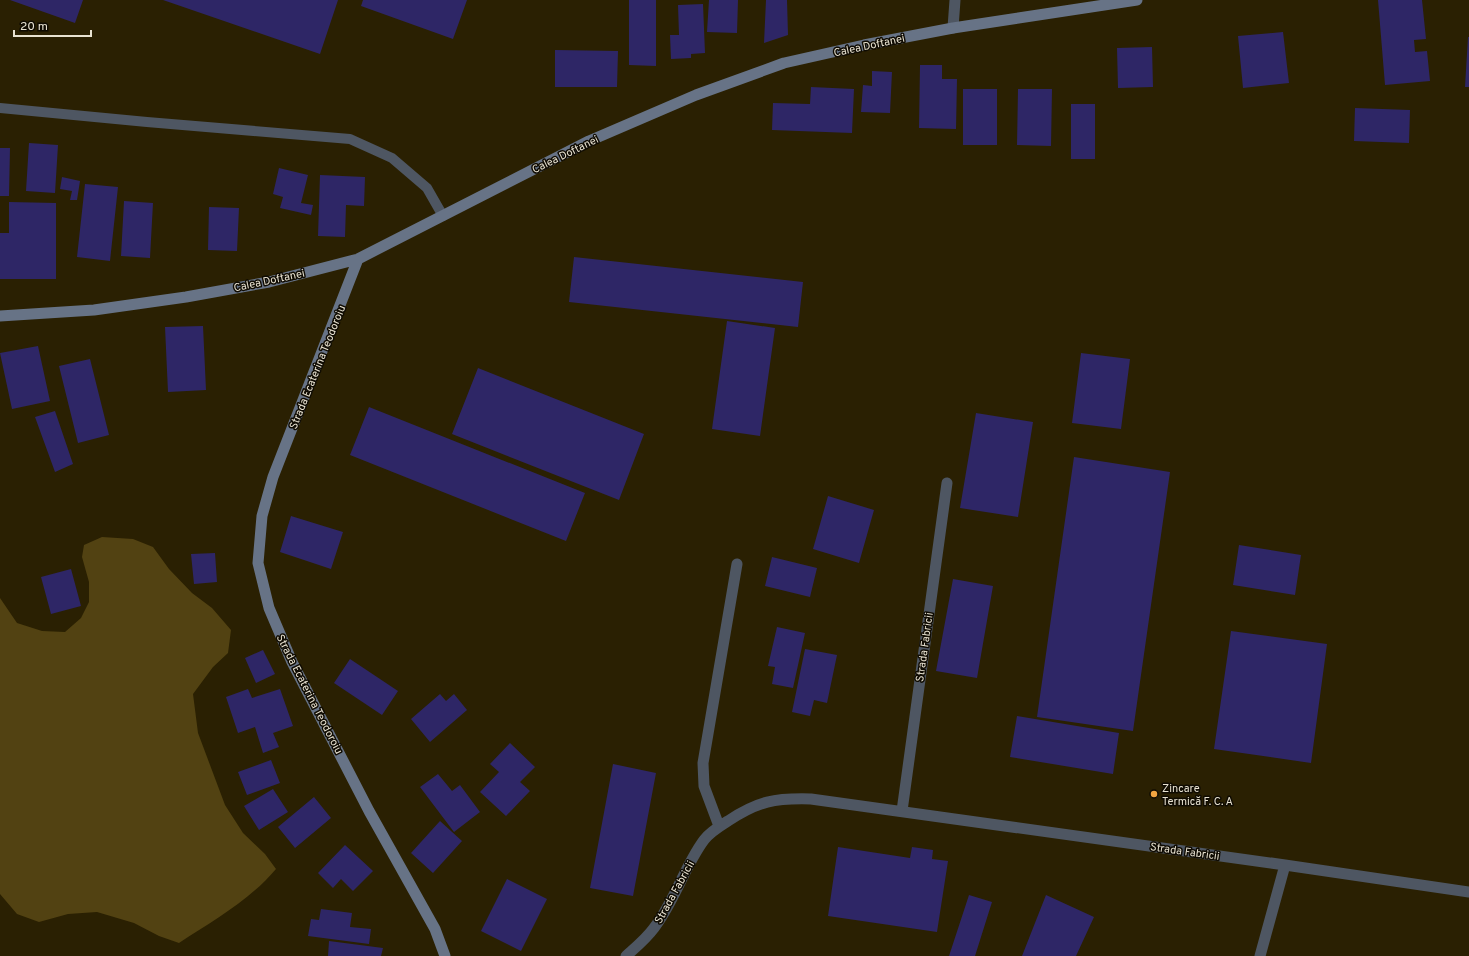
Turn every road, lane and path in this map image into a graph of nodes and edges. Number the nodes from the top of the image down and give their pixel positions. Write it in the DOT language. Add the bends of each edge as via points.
graph roads {
  1 [pos="955,0"];
  2 [pos="1137,0"];
  3 [pos="953,28"];
  4 [pos="0,108"];
  5 [pos="443,216"];
  6 [pos="358,259"];
  7 [pos="0,316"];
  8 [pos="947,483"];
  9 [pos="737,564"];
  10 [pos="902,811"];
  11 [pos="719,826"];
  12 [pos="1285,865"];
  13 [pos="1469,892"];
  14 [pos="445,956"];
  15 [pos="626,956"];
  16 [pos="1260,956"];
  1 -- 3 [label="street"];
  2 -- 3 [label="main road, Calea Doftanei"];
  3 -- 5 [label="main road, Calea Doftanei" via="784,63 696,95 589,141"];
  4 -- 5 [label="lane" via="350,140 392,158 427,188"];
  5 -- 6 [label="main road, Calea Doftanei"];
  6 -- 7 [label="main road, Calea Doftanei" via="269,282 186,296 94,310"];
  6 -- 14 [label="main road, Strada Ecaterina Teodoroiu" via="273,477 262,516 258,563 269,608 292,662 369,811 435,929"];
  8 -- 10 [label="street, Strada Fabricii"];
  9 -- 11 [label="street" via="703,763 704,786"];
  10 -- 11 [label="street, Strada Fabricii" via="786,798 761,803"];
  10 -- 12 [label="street, Strada Fabricii"];
  11 -- 15 [label="street, Strada Fabricii" via="705,839 655,928"];
  12 -- 13 [label="street, Strada Fabricii"];
  12 -- 16 [label="street"];
}
